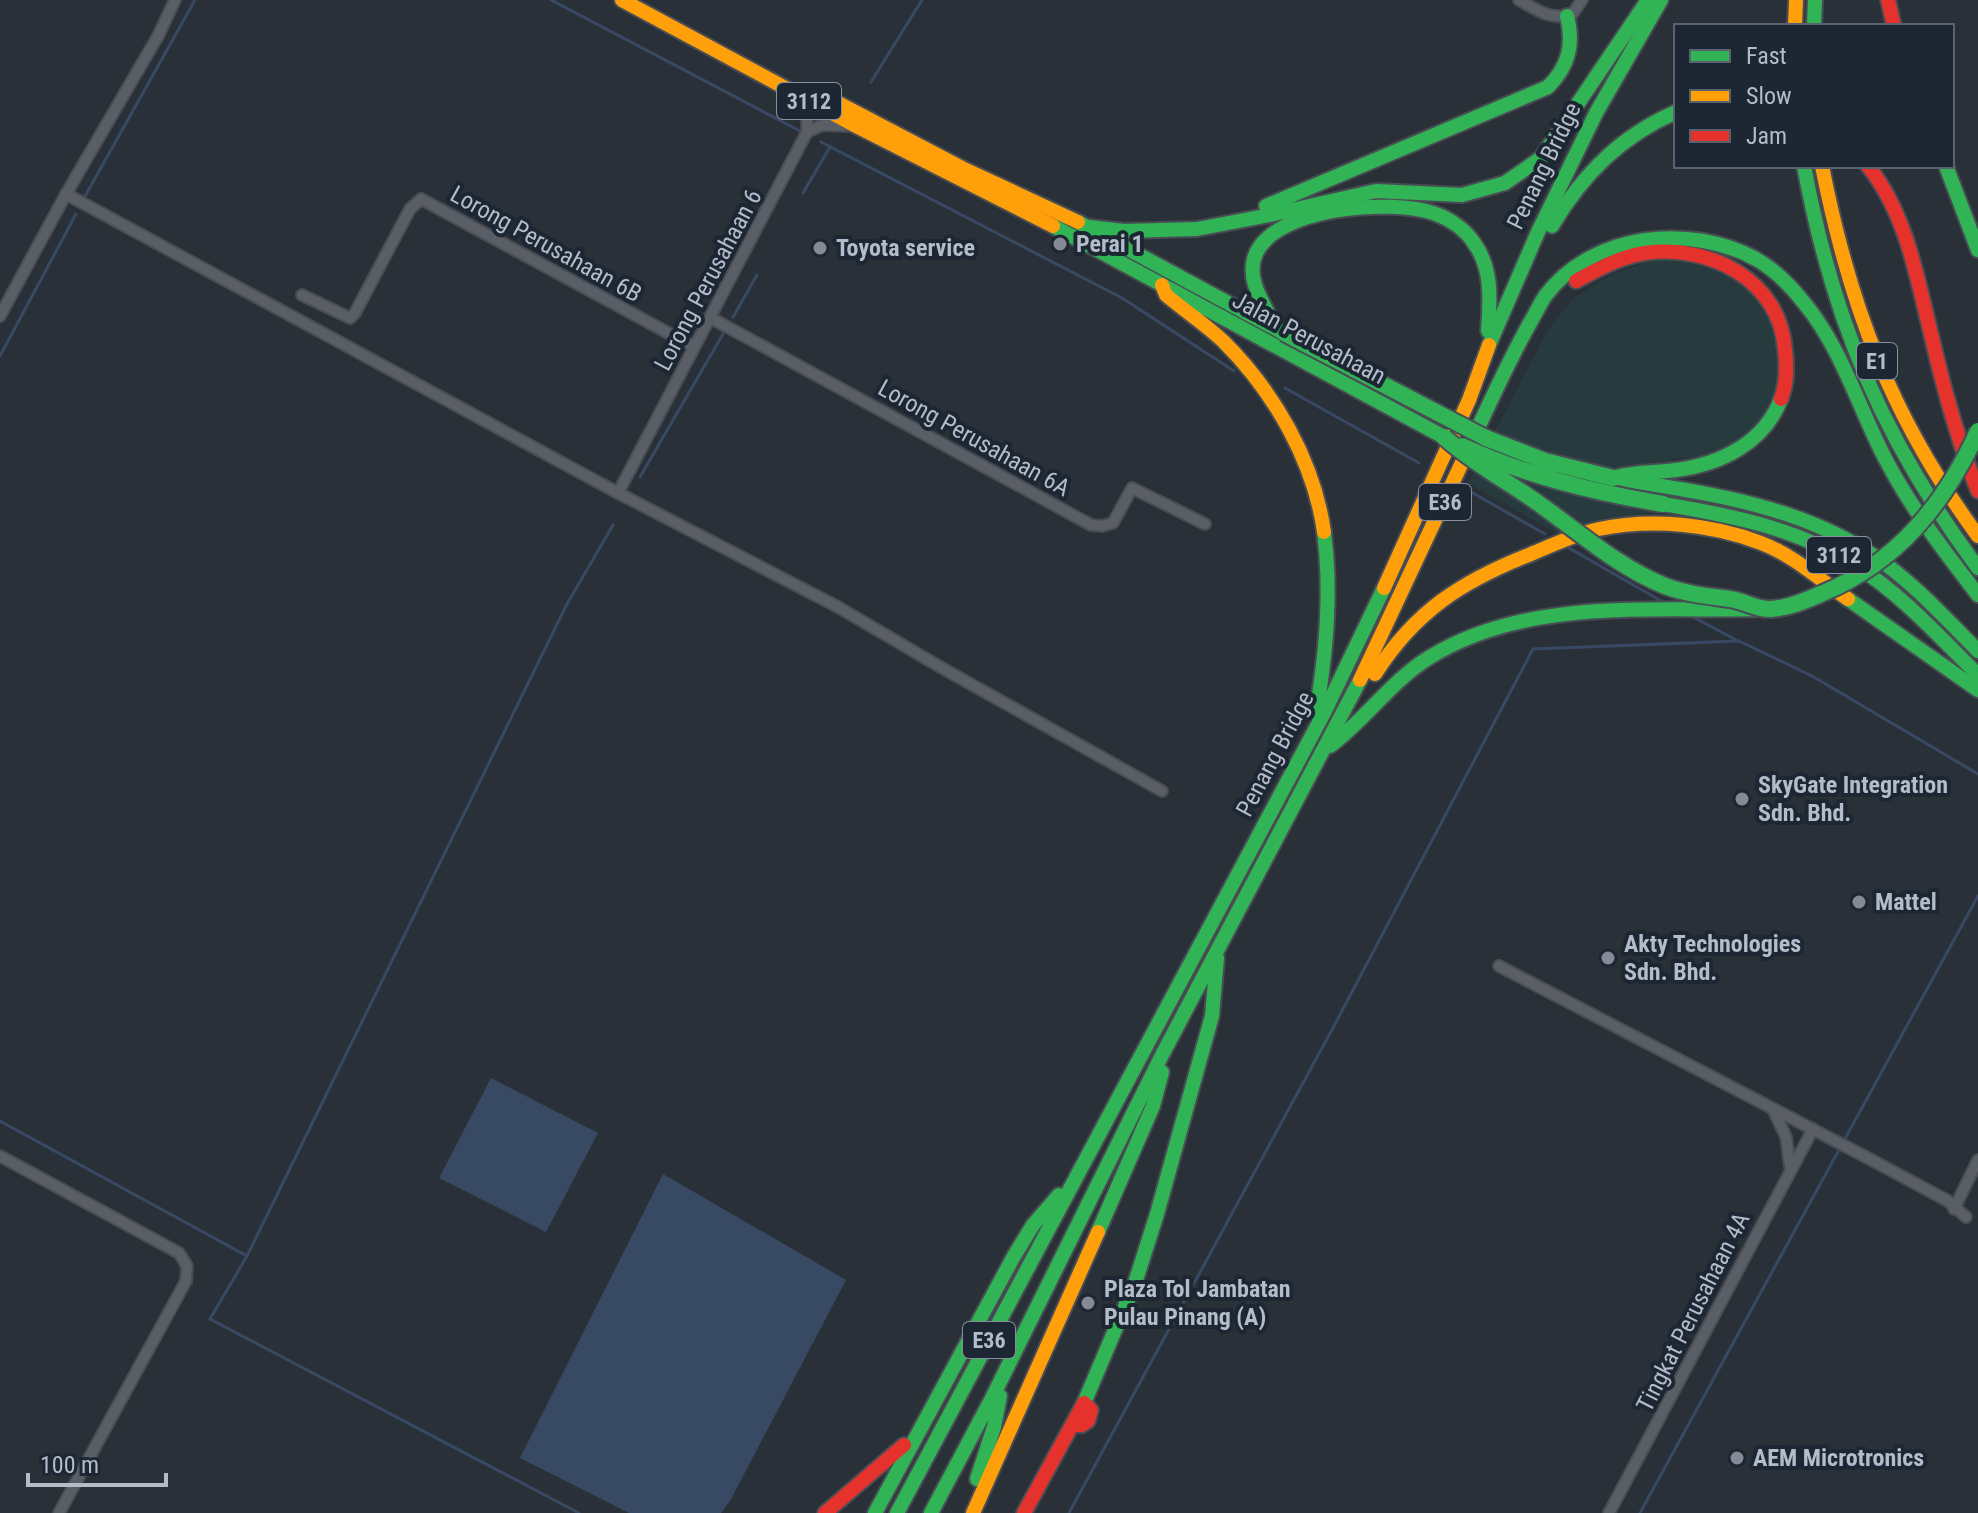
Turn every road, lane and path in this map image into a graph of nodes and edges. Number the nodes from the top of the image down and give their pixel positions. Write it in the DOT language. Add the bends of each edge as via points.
graph roads {
  1 [pos="175,0"];
  2 [pos="622,0"];
  3 [pos="643,0"];
  4 [pos="1519,0"];
  5 [pos="1582,0"];
  6 [pos="1648,0"];
  7 [pos="1661,0"];
  8 [pos="1796,0"];
  9 [pos="1815,0"];
  10 [pos="1888,0"];
  11 [pos="1567,16"];
  12 [pos="1795,24"];
  13 [pos="1814,24"];
  14 [pos="1894,24"];
  15 [pos="783,87"];
  16 [pos="1674,113"];
  17 [pos="858,127"];
  18 [pos="807,132"];
  19 [pos="1804,168"];
  20 [pos="1822,168"];
  21 [pos="1869,168"];
  22 [pos="1947,168"];
  23 [pos="66,194"];
  24 [pos="1234,221"];
  25 [pos="1089,227"];
  26 [pos="1978,250"];
  27 [pos="1519,274"];
  28 [pos="1162,285"];
  29 [pos="302,295"];
  30 [pos="0,316"];
  31 [pos="711,318"];
  32 [pos="1533,318"];
  33 [pos="1279,330"];
  34 [pos="694,347"];
  35 [pos="1485,354"];
  36 [pos="1978,431"];
  37 [pos="1444,437"];
  38 [pos="1613,478"];
  39 [pos="1978,491"];
  40 [pos="618,493"];
  41 [pos="1664,495"];
  42 [pos="1205,524"];
  43 [pos="1978,536"];
  44 [pos="1978,568"];
  45 [pos="1978,595"];
  46 [pos="1763,609"];
  47 [pos="1978,651"];
  48 [pos="1978,675"];
  49 [pos="1358,686"];
  50 [pos="1978,690"];
  51 [pos="1311,736"];
  52 [pos="1324,750"];
  53 [pos="1162,791"];
  54 [pos="1218,951"];
  55 [pos="1499,966"];
  56 [pos="1165,1049"];
  57 [pos="1772,1107"];
  58 [pos="1813,1129"];
  59 [pos="0,1156"];
  60 [pos="1978,1160"];
  61 [pos="1082,1168"];
  62 [pos="1782,1182"];
  63 [pos="1954,1209"];
  64 [pos="1966,1217"];
  65 [pos="1003,1377"];
  66 [pos="915,1436"];
  67 [pos="59,1513"];
  68 [pos="825,1513"];
  69 [pos="875,1513"];
  70 [pos="897,1513"];
  71 [pos="931,1513"];
  72 [pos="962,1513"];
  73 [pos="973,1513"];
  74 [pos="1024,1513"];
  75 [pos="1609,1513"];
  1 -- 23 [label="street"];
  2 -- 15 [label="main road, Jalan Perusahaan / 3112"];
  3 -- 25 [label="main road, Jalan Perusahaan / 3112" via="962,168"];
  4 -- 11 [label="street" via="1550,16"];
  5 -- 11 [label="street"];
  6 -- 24 [label="main road" via="1548,149 1510,181 1466,195 1376,191"];
  7 -- 27 [label="main road, Penang Bridge / E36" via="1596,113"];
  8 -- 12 [label="main road"];
  9 -- 13 [label="main road"];
  10 -- 14 [label="main road"];
  11 -- 24 [label="main road" via="1571,49 1548,87"];
  15 -- 17 [label="main road, Jalan Perusahaan / 3112"];
  15 -- 18 [label="street" via="803,106"];
  16 -- 27 [label="main road" via="1600,160"];
  17 -- 18 [label="street" via="822,125"];
  17 -- 28 [label="main road, Jalan Perusahaan / 3112"];
  18 -- 31 [label="street, Lorong Perusahaan 6"];
  19 -- 44 [label="main road, E1" via="1827,271 1868,390 1910,471"];
  20 -- 43 [label="main road, E1" via="1843,263 1880,369 1926,459"];
  21 -- 39 [label="main road" via="1893,202 1906,234 1964,458"];
  22 -- 26 [label="main road"];
  23 -- 30 [label="street"];
  23 -- 40 [label="street"];
  24 -- 25 [label="main road" via="1156,234"];
  25 -- 33 [label="main road, Jalan Perusahaan / 3112"];
  27 -- 35 [label="main road, Penang Bridge / E36"];
  28 -- 37 [label="main road, Jalan Perusahaan / 3112"];
  28 -- 51 [label="main road" via="1168,298 1220,338 1259,382 1293,435 1312,481 1327,548 1330,617"];
  29 -- 34 [label="street, Lorong Perusahaan 6B" via="350,318 410,209 421,199"];
  31 -- 34 [label="street, Lorong Perusahaan 6"];
  31 -- 42 [label="street, Lorong Perusahaan 6A" via="1091,525 1113,523 1132,488"];
  32 -- 38 [label="main road" via="1580,278 1633,257 1662,253 1699,254 1734,267 1772,302 1785,336 1787,368 1782,398 1765,428 1722,458"];
  32 -- 45 [label="main road" via="1547,293 1578,266 1640,239 1709,242 1763,264 1818,318 1890,468"];
  32 -- 49 [label="main road, Penang Bridge / E36" via="1509,359"];
  33 -- 35 [label="main road" via="1254,279 1254,258 1267,237 1290,224 1339,211 1411,206 1444,216 1480,251 1490,297"];
  33 -- 38 [label="main road, Jalan Perusahaan / 3112, bridge" via="1496,443"];
  34 -- 40 [label="street, Lorong Perusahaan 6"];
  35 -- 51 [label="main road, Penang Bridge / E36" via="1409,536"];
  36 -- 46 [label="main road, bridge" via="1945,495 1891,554 1820,595"];
  37 -- 41 [label="main road, Jalan Perusahaan / 3112, bridge" via="1538,478 1602,494"];
  37 -- 46 [label="main road, bridge" via="1634,570 1678,590"];
  38 -- 41 [label="main road, Jalan Perusahaan / 3112"];
  40 -- 53 [label="street" via="838,607"];
  41 -- 47 [label="main road, Jalan Perusahaan / 3112" via="1764,506 1830,531 1886,565"];
  41 -- 48 [label="main road, Jalan Perusahaan / 3112" via="1789,532 1840,555 1884,587"];
  46 -- 52 [label="main road" via="1548,616 1491,628 1432,655"];
  49 -- 50 [label="main road" via="1373,678 1390,649 1427,609 1468,581 1588,532 1652,525 1718,532 1767,545"];
  49 -- 52 [label="main road, Penang Bridge / E36"];
  51 -- 61 [label="main road, Penang Bridge / E36"];
  52 -- 54 [label="main road, Penang Bridge / E36"];
  54 -- 56 [label="main road, Penang Bridge / E36"];
  54 -- 74 [label="main road" via="1212,1016 1135,1283 1084,1403"];
  55 -- 57 [label="street"];
  56 -- 65 [label="main road, Penang Bridge / E36"];
  56 -- 73 [label="main road, Penang Bridge / E36" via="1153,1106"];
  57 -- 58 [label="street"];
  57 -- 62 [label="street" via="1790,1153"];
  58 -- 62 [label="street, Tingkat Perusahaan 4A"];
  58 -- 63 [label="street"];
  59 -- 67 [label="street" via="179,1253 187,1266 186,1281"];
  60 -- 63 [label="street"];
  61 -- 66 [label="main road" via="1033,1225"];
  61 -- 70 [label="main road, Penang Bridge / E36"];
  62 -- 75 [label="street, Tingkat Perusahaan 4A"];
  63 -- 64 [label="street"];
  65 -- 71 [label="main road, Penang Bridge / E36"];
  65 -- 72 [label="main road" via="981,1471"];
  66 -- 68 [label="main road"];
  66 -- 69 [label="main road"];
}
